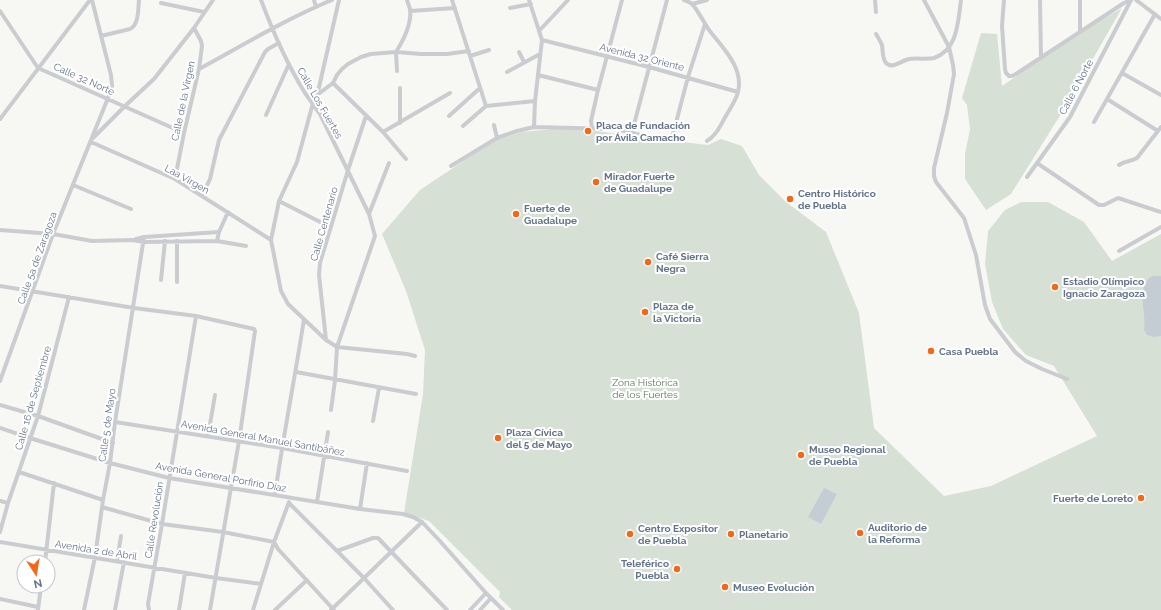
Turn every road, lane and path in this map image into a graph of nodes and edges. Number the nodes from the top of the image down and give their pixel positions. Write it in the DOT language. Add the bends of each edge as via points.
graph roads {
  1 [pos="91,0"];
  2 [pos="139,0"];
  3 [pos="213,0"];
  4 [pos="261,0"];
  5 [pos="314,0"];
  6 [pos="332,0"];
  7 [pos="339,0"];
  8 [pos="407,0"];
  9 [pos="452,0"];
  10 [pos="568,0"];
  11 [pos="622,0"];
  12 [pos="667,0"];
  13 [pos="684,0"];
  14 [pos="707,0"];
  15 [pos="875,0"];
  16 [pos="924,0"];
  17 [pos="962,0"];
  18 [pos="1004,0"];
  19 [pos="1040,0"];
  20 [pos="1080,0"];
  21 [pos="1131,0"];
  22 [pos="1136,0"];
  23 [pos="530,2"];
  24 [pos="161,3"];
  25 [pos="692,4"];
  26 [pos="316,6"];
  27 [pos="455,8"];
  28 [pos="510,8"];
  29 [pos="410,10"];
  30 [pos="0,12"];
  31 [pos="204,12"];
  32 [pos="876,12"];
  33 [pos="1155,14"];
  34 [pos="1161,19"];
  35 [pos="705,24"];
  36 [pos="194,28"];
  37 [pos="272,29"];
  38 [pos="539,31"];
  39 [pos="1080,32"];
  40 [pos="876,34"];
  41 [pos="101,36"];
  42 [pos="542,40"];
  43 [pos="279,43"];
  44 [pos="949,47"];
  45 [pos="488,50"];
  46 [pos="396,52"];
  47 [pos="519,52"];
  48 [pos="469,53"];
  49 [pos="540,54"];
  50 [pos="607,56"];
  51 [pos="1041,58"];
  52 [pos="524,62"];
  53 [pos="289,64"];
  54 [pos="649,67"];
  55 [pos="38,68"];
  56 [pos="199,69"];
  57 [pos="397,71"];
  58 [pos="507,72"];
  59 [pos="1122,73"];
  60 [pos="538,75"];
  61 [pos="688,77"];
  62 [pos="333,83"];
  63 [pos="400,88"];
  64 [pos="480,88"];
  65 [pos="598,90"];
  66 [pos="738,92"];
  67 [pos="450,93"];
  68 [pos="317,96"];
  69 [pos="1161,96"];
  70 [pos="108,98"];
  71 [pos="1107,99"];
  72 [pos="535,101"];
  73 [pos="313,103"];
  74 [pos="125,106"];
  75 [pos="486,106"];
  76 [pos="266,115"];
  77 [pos="366,116"];
  78 [pos="449,116"];
  79 [pos="0,119"];
  80 [pos="400,122"];
  81 [pos="1094,122"];
  82 [pos="494,125"];
  83 [pos="462,126"];
  84 [pos="534,127"];
  85 [pos="592,128"];
  86 [pos="1159,129"];
  87 [pos="384,132"];
  88 [pos="632,132"];
  89 [pos="184,133"];
  90 [pos="497,138"];
  91 [pos="672,138"];
  92 [pos="681,138"];
  93 [pos="91,141"];
  94 [pos="707,141"];
  95 [pos="406,159"];
  96 [pos="389,163"];
  97 [pos="1037,163"];
  98 [pos="1119,165"];
  99 [pos="451,166"];
  100 [pos="348,170"];
  101 [pos="1027,177"];
  102 [pos="175,179"];
  103 [pos="73,186"];
  104 [pos="202,196"];
  105 [pos="279,201"];
  106 [pos="131,209"];
  107 [pos="228,212"];
  108 [pos="1161,212"];
  109 [pos="369,214"];
  110 [pos="330,227"];
  111 [pos="1161,227"];
  112 [pos="0,230"];
  113 [pos="219,232"];
  114 [pos="53,234"];
  115 [pos="190,234"];
  116 [pos="144,240"];
  117 [pos="271,240"];
  118 [pos="166,241"];
  119 [pos="177,241"];
  120 [pos="190,241"];
  121 [pos="217,241"];
  122 [pos="246,246"];
  123 [pos="1119,251"];
  124 [pos="161,280"];
  125 [pos="177,282"];
  126 [pos="0,286"];
  127 [pos="33,292"];
  128 [pos="69,297"];
  129 [pos="134,308"];
  130 [pos="196,316"];
  131 [pos="304,319"];
  132 [pos="326,340"];
  133 [pos="337,347"];
  134 [pos="415,356"];
  135 [pos="296,372"];
  136 [pos="1067,379"];
  137 [pos="335,380"];
  138 [pos="0,381"];
  139 [pos="379,388"];
  140 [pos="416,394"];
  141 [pos="215,395"];
  142 [pos="0,404"];
  143 [pos="331,410"];
  144 [pos="38,416"];
  145 [pos="373,421"];
  146 [pos="115,422"];
  147 [pos="0,428"];
  148 [pos="177,431"];
  149 [pos="328,432"];
  150 [pos="208,436"];
  151 [pos="30,438"];
  152 [pos="239,440"];
  153 [pos="113,443"];
  154 [pos="282,448"];
  155 [pos="324,456"];
  156 [pos="110,463"];
  157 [pos="367,463"];
  158 [pos="407,471"];
  159 [pos="19,472"];
  160 [pos="169,478"];
  161 [pos="54,483"];
  162 [pos="230,488"];
  163 [pos="275,495"];
  164 [pos="290,498"];
  165 [pos="103,500"];
  166 [pos="0,501"];
  167 [pos="317,502"];
  168 [pos="8,503"];
  169 [pos="289,503"];
  170 [pos="102,507"];
  171 [pos="360,509"];
  172 [pos="421,521"];
  173 [pos="162,524"];
  174 [pos="0,532"];
  175 [pos="223,532"];
  176 [pos="121,536"];
  177 [pos="0,542"];
  178 [pos="274,542"];
  179 [pos="46,550"];
  180 [pos="337,551"];
  181 [pos="392,552"];
  182 [pos="46,554"];
  183 [pos="95,557"];
  184 [pos="117,561"];
  185 [pos="124,562"];
  186 [pos="155,568"];
  187 [pos="185,573"];
  188 [pos="216,578"];
  189 [pos="364,578"];
  190 [pos="307,580"];
  191 [pos="261,584"];
  192 [pos="486,593"];
  193 [pos="40,594"];
  194 [pos="492,598"];
  195 [pos="0,599"];
  196 [pos="38,608"];
  197 [pos="148,609"];
  198 [pos="332,609"];
  199 [pos="84,610"];
  200 [pos="115,610"];
  201 [pos="179,610"];
  202 [pos="210,610"];
  203 [pos="253,610"];
  204 [pos="275,610"];
  205 [pos="393,610"];
  206 [pos="447,610"];
  207 [pos="470,610"];
  208 [pos="480,610"];
  209 [pos="503,610"];
  1 -- 41 [label="street"];
  1 -- 55 [label="street"];
  2 -- 41 [label="street" via="134,28"];
  3 -- 31 [label="street, Calle 5a de Zaragoza"];
  4 -- 37 [label="street, Calle Los Fuertes"];
  5 -- 26 [label="street"];
  6 -- 26 [label="street"];
  7 -- 68 [label="street"];
  8 -- 29 [label="street"];
  9 -- 27 [label="street"];
  10 -- 38 [label="street"];
  11 -- 50 [label="street"];
  12 -- 54 [label="street"];
  13 -- 25 [label="street"];
  14 -- 25 [label="street"];
  15 -- 32 [label="street"];
  16 -- 44 [label="street"];
  17 -- 44 [label="street" via="955,37"];
  18 -- 51 [label="street" via="1002,38 1006,73 1009,76 1016,74"];
  19 -- 51 [label="street"];
  20 -- 39 [label="street"];
  21 -- 39 [label="street"];
  21 -- 97 [label="street, Calle 6 Norte" via="1070,117"];
  22 -- 33 [label="street"];
  23 -- 28 [label="street"];
  23 -- 38 [label="street"];
  24 -- 31 [label="street"];
  25 -- 35 [label="street"];
  26 -- 37 [label="street"];
  27 -- 29 [label="street"];
  27 -- 48 [label="street"];
  29 -- 46 [label="street" via="406,31"];
  30 -- 55 [label="street, Calle 32 Norte"];
  31 -- 36 [label="street, Calle 5a de Zaragoza"];
  33 -- 34 [label="street"];
  33 -- 59 [label="street"];
  35 -- 61 [label="street"];
  35 -- 66 [label="street" via="734,63 739,82"];
  36 -- 56 [label="street, Calle de la Virgen" via="202,46"];
  36 -- 74 [label="street, Calle 5a de Zaragoza" via="154,79"];
  37 -- 43 [label="street, Calle Los Fuertes"];
  37 -- 56 [label="street"];
  38 -- 42 [label="street"];
  39 -- 51 [label="street"];
  40 -- 44 [label="street" via="886,62 894,66 914,58 935,57"];
  41 -- 70 [label="street" via="112,81"];
  42 -- 49 [label="street"];
  42 -- 50 [label="street, Avenida 32 Oriente"];
  43 -- 53 [label="street, Calle Los Fuertes"];
  43 -- 104 [label="street" via="264,52 218,140 210,179"];
  44 -- 136 [label="street" via="953,65 953,84 934,168 936,182 964,218 976,255 990,319 1020,357"];
  45 -- 48 [label="street"];
  46 -- 48 [label="street"];
  46 -- 57 [label="street"];
  46 -- 62 [label="street" via="371,54 354,60 342,69"];
  47 -- 52 [label="street"];
  48 -- 64 [label="street"];
  49 -- 52 [label="street"];
  49 -- 60 [label="street"];
  50 -- 54 [label="street, Avenida 32 Oriente"];
  50 -- 65 [label="street"];
  52 -- 58 [label="street"];
  53 -- 73 [label="street, Calle Los Fuertes"];
  53 -- 76 [label="street"];
  54 -- 61 [label="street, Avenida 32 Oriente"];
  54 -- 88 [label="street"];
  55 -- 70 [label="street, Calle 32 Norte"];
  55 -- 79 [label="street"];
  56 -- 89 [label="street, Calle de la Virgen"];
  59 -- 69 [label="street"];
  59 -- 71 [label="street"];
  60 -- 65 [label="street"];
  60 -- 72 [label="street"];
  61 -- 66 [label="street, Avenida 32 Oriente"];
  61 -- 91 [label="street"];
  62 -- 68 [label="street"];
  62 -- 77 [label="street"];
  63 -- 80 [label="street"];
  64 -- 75 [label="street"];
  64 -- 78 [label="street"];
  65 -- 85 [label="street" via="591,121"];
  66 -- 94 [label="street" via="736,100 716,133"];
  67 -- 80 [label="street"];
  68 -- 73 [label="street"];
  70 -- 74 [label="street, Calle 32 Norte"];
  70 -- 93 [label="street"];
  71 -- 81 [label="street"];
  71 -- 86 [label="street"];
  72 -- 75 [label="street"];
  72 -- 84 [label="street"];
  73 -- 100 [label="street, Calle Los Fuertes"];
  73 -- 105 [label="street" via="297,162"];
  74 -- 89 [label="street, Calle 32 Norte"];
  74 -- 93 [label="street, Calle 5a de Zaragoza"];
  75 -- 83 [label="street"];
  77 -- 87 [label="street"];
  77 -- 100 [label="street, Calle Centenario"];
  80 -- 87 [label="street"];
  82 -- 90 [label="street"];
  84 -- 85 [label="street"];
  84 -- 90 [label="street"];
  85 -- 88 [label="street" via="615,128"];
  86 -- 98 [label="street" via="1137,158"];
  87 -- 95 [label="street"];
  88 -- 91 [label="street" via="658,139"];
  89 -- 102 [label="street, Calle de la Virgen"];
  90 -- 99 [label="street"];
  91 -- 92 [label="street"];
  93 -- 102 [label="street, Laa Virgen"];
  93 -- 103 [label="street, Calle 5a de Zaragoza"];
  96 -- 109 [label="street"];
  97 -- 101 [label="street, Calle 6 Norte"];
  97 -- 108 [label="street" via="1099,205 1118,198"];
  100 -- 109 [label="street, Calle Los Fuertes"];
  100 -- 110 [label="street, Calle Centenario"];
  102 -- 104 [label="street, Laa Virgen"];
  103 -- 106 [label="street"];
  103 -- 114 [label="street, Calle 5a de Zaragoza"];
  104 -- 107 [label="street, Laa Virgen"];
  105 -- 110 [label="street"];
  105 -- 117 [label="street"];
  107 -- 113 [label="street"];
  107 -- 117 [label="street, Laa Virgen"];
  109 -- 133 [label="street, Calle Los Fuertes" via="375,236"];
  110 -- 132 [label="street, Calle Centenario" via="318,275"];
  111 -- 123 [label="street"];
  112 -- 114 [label="street"];
  113 -- 115 [label="street"];
  113 -- 121 [label="street"];
  114 -- 116 [label="street" via="92,241"];
  114 -- 127 [label="street, Calle 5a de Zaragoza"];
  115 -- 116 [label="street"];
  115 -- 120 [label="street"];
  116 -- 118 [label="street"];
  116 -- 129 [label="street, Calle 5 de Mayo"];
  117 -- 131 [label="street" via="281,291 288,304"];
  118 -- 119 [label="street"];
  118 -- 124 [label="street"];
  119 -- 120 [label="street"];
  119 -- 125 [label="street"];
  120 -- 121 [label="street"];
  121 -- 122 [label="street"];
  126 -- 127 [label="street"];
  127 -- 128 [label="street"];
  127 -- 138 [label="street, Calle 5a de Zaragoza"];
  128 -- 129 [label="street"];
  128 -- 144 [label="street, Calle 16 de Septiembre"];
  129 -- 130 [label="street"];
  129 -- 146 [label="street, Calle 5 de Mayo"];
  130 -- 148 [label="street, Calle Revolución"];
  130 -- 152 [label="street" via="252,328 255,332"];
  131 -- 132 [label="street"];
  131 -- 135 [label="street"];
  132 -- 133 [label="street"];
  133 -- 134 [label="street"];
  133 -- 137 [label="street"];
  135 -- 137 [label="street"];
  135 -- 154 [label="street"];
  137 -- 139 [label="street"];
  137 -- 143 [label="street"];
  139 -- 140 [label="street"];
  139 -- 145 [label="street"];
  141 -- 150 [label="street"];
  142 -- 144 [label="street"];
  144 -- 151 [label="street, Calle 16 de Septiembre"];
  144 -- 153 [label="street"];
  146 -- 148 [label="street, Avenida General Manuel Santibáñez"];
  146 -- 153 [label="street, Calle 5 de Mayo"];
  147 -- 151 [label="street, Avenida General Porfirio Díaz"];
  148 -- 150 [label="street, Avenida General Manuel Santibáñez"];
  148 -- 160 [label="street, Calle Revolución"];
  149 -- 155 [label="street"];
  150 -- 152 [label="street, Avenida General Manuel Santibáñez"];
  151 -- 156 [label="street, Avenida General Porfirio Díaz"];
  151 -- 159 [label="street, Calle 16 de Septiembre"];
  152 -- 154 [label="street, Avenida General Manuel Santibáñez"];
  152 -- 162 [label="street"];
  153 -- 156 [label="street, Calle 5 de Mayo"];
  154 -- 155 [label="street, Avenida General Manuel Santibáñez"];
  154 -- 163 [label="street"];
  155 -- 157 [label="street, Avenida General Manuel Santibáñez"];
  155 -- 167 [label="street"];
  156 -- 160 [label="street, Avenida General Porfirio Díaz"];
  156 -- 165 [label="street, Calle 5 de Mayo"];
  157 -- 158 [label="street, Avenida General Manuel Santibáñez"];
  157 -- 171 [label="street"];
  159 -- 161 [label="street"];
  159 -- 168 [label="street, Calle 16 de Septiembre"];
  160 -- 162 [label="street, Avenida General Porfirio Díaz"];
  160 -- 173 [label="street, Calle Revolución"];
  161 -- 165 [label="street"];
  161 -- 179 [label="street"];
  162 -- 163 [label="street, Avenida General Porfirio Díaz"];
  162 -- 175 [label="street"];
  163 -- 164 [label="street, Avenida General Porfirio Díaz"];
  164 -- 167 [label="street, Avenida General Porfirio Díaz"];
  164 -- 169 [label="street"];
  165 -- 170 [label="street, Calle 5 de Mayo"];
  166 -- 168 [label="street"];
  167 -- 171 [label="street, Avenida General Porfirio Díaz"];
  168 -- 174 [label="street, Calle 16 de Septiembre"];
  169 -- 178 [label="street"];
  169 -- 180 [label="street"];
  170 -- 173 [label="street"];
  170 -- 183 [label="street, Calle 5 de Mayo"];
  171 -- 172 [label="street, Avenida General Porfirio Díaz" via="403,514"];
  172 -- 181 [label="street"];
  172 -- 192 [label="street"];
  173 -- 175 [label="street"];
  173 -- 186 [label="street, Calle Revolución"];
  175 -- 178 [label="street"];
  175 -- 188 [label="street"];
  176 -- 184 [label="street"];
  177 -- 179 [label="street, Avenida 2 de Abril"];
  178 -- 190 [label="street"];
  178 -- 191 [label="street"];
  179 -- 182 [label="street"];
  179 -- 183 [label="street, Avenida 2 de Abril"];
  180 -- 181 [label="street" via="378,538"];
  180 -- 189 [label="street"];
  181 -- 189 [label="street"];
  181 -- 206 [label="street"];
  183 -- 184 [label="street, Avenida 2 de Abril"];
  183 -- 199 [label="street, Calle 5 de Mayo"];
  184 -- 185 [label="street, Avenida 2 de Abril"];
  185 -- 186 [label="street, Avenida 2 de Abril"];
  185 -- 200 [label="street"];
  186 -- 187 [label="street, Avenida 2 de Abril"];
  186 -- 197 [label="street, Calle Revolución"];
  187 -- 188 [label="street, Avenida 2 de Abril"];
  187 -- 201 [label="street"];
  188 -- 191 [label="street, Avenida 2 de Abril"];
  188 -- 202 [label="street"];
  189 -- 198 [label="street"];
  189 -- 205 [label="street"];
  190 -- 198 [label="street"];
  190 -- 204 [label="street"];
  191 -- 203 [label="street"];
  192 -- 194 [label="street"];
  192 -- 207 [label="street"];
  193 -- 196 [label="street"];
  194 -- 208 [label="street"];
  194 -- 209 [label="street"];
  195 -- 196 [label="street"];
}
